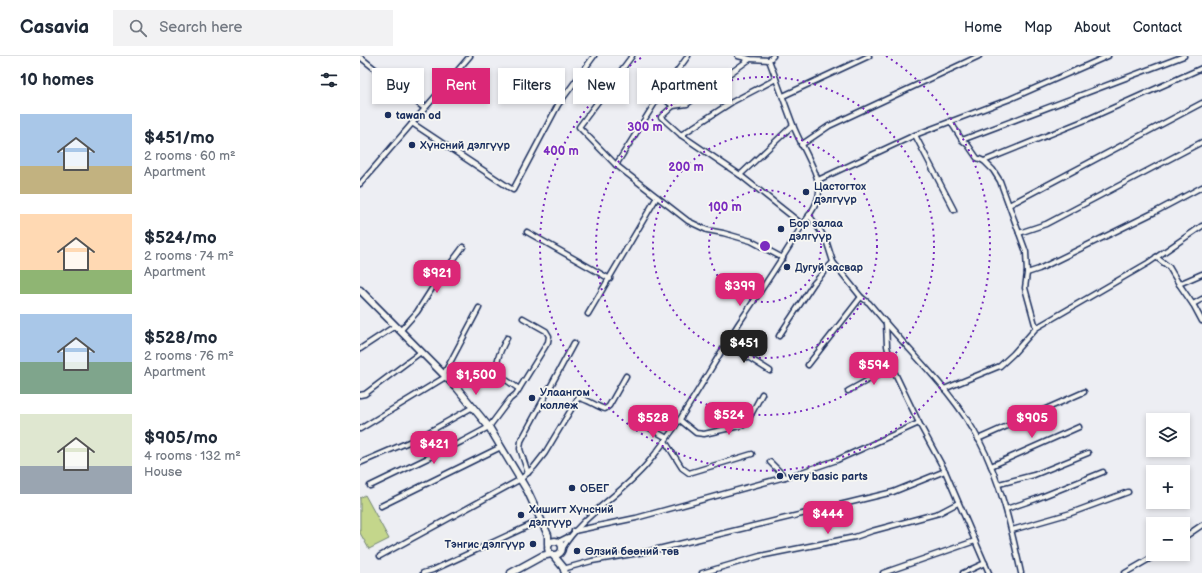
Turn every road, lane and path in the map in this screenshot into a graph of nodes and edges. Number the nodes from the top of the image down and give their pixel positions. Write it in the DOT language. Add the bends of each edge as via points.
graph roads {
  1 [pos="470,56"];
  2 [pos="594,56"];
  3 [pos="632,56"];
  4 [pos="688,56"];
  5 [pos="738,56"];
  6 [pos="772,56"];
  7 [pos="869,56"];
  8 [pos="979,56"];
  9 [pos="1108,56"];
  10 [pos="1184,56"];
  11 [pos="360,57"];
  12 [pos="750,59"];
  13 [pos="769,60"];
  14 [pos="679,68"];
  15 [pos="1202,68"];
  16 [pos="776,79"];
  17 [pos="784,96"];
  18 [pos="1202,103"];
  19 [pos="654,104"];
  20 [pos="671,104"];
  21 [pos="673,106"];
  22 [pos="424,108"];
  23 [pos="950,121"];
  24 [pos="412,123"];
  25 [pos="793,125"];
  26 [pos="681,135"];
  27 [pos="915,135"];
  28 [pos="962,140"];
  29 [pos="1202,142"];
  30 [pos="801,145"];
  31 [pos="984,161"];
  32 [pos="616,165"];
  33 [pos="740,175"];
  34 [pos="818,180"];
  35 [pos="360,184"];
  36 [pos="1202,187"];
  37 [pos="657,197"];
  38 [pos="1009,205"];
  39 [pos="954,210"];
  40 [pos="809,215"];
  41 [pos="803,225"];
  42 [pos="1202,226"];
  43 [pos="527,232"];
  44 [pos="1019,233"];
  45 [pos="463,248"];
  46 [pos="1156,257"];
  47 [pos="783,258"];
  48 [pos="833,262"];
  49 [pos="1027,273"];
  50 [pos="1202,274"];
  51 [pos="610,279"];
  52 [pos="1179,284"];
  53 [pos="361,293"];
  54 [pos="861,297"];
  55 [pos="1202,299"];
  56 [pos="1193,304"];
  57 [pos="479,308"];
  58 [pos="588,314"];
  59 [pos="523,318"];
  60 [pos="1202,321"];
  61 [pos="886,323"];
  62 [pos="395,326"];
  63 [pos="1036,328"];
  64 [pos="400,331"];
  65 [pos="779,336"];
  66 [pos="507,338"];
  67 [pos="574,343"];
  68 [pos="726,344"];
  69 [pos="360,349"];
  70 [pos="421,352"];
  71 [pos="808,365"];
  72 [pos="892,367"];
  73 [pos="770,371"];
  74 [pos="445,375"];
  75 [pos="626,376"];
  76 [pos="519,389"];
  77 [pos="944,389"];
  78 [pos="848,391"];
  79 [pos="1084,392"];
  80 [pos="762,394"];
  81 [pos="360,396"];
  82 [pos="473,407"];
  83 [pos="680,420"];
  84 [pos="919,423"];
  85 [pos="646,426"];
  86 [pos="489,427"];
  87 [pos="1079,427"];
  88 [pos="360,429"];
  89 [pos="666,439"];
  90 [pos="978,439"];
  91 [pos="501,447"];
  92 [pos="1088,453"];
  93 [pos="752,454"];
  94 [pos="770,462"];
  95 [pos="360,463"];
  96 [pos="991,466"];
  97 [pos="945,471"];
  98 [pos="1103,472"];
  99 [pos="528,473"];
  100 [pos="785,477"];
  101 [pos="521,480"];
  102 [pos="999,484"];
  103 [pos="370,486"];
  104 [pos="1128,492"];
  105 [pos="958,503"];
  106 [pos="381,506"];
  107 [pos="1006,509"];
  108 [pos="541,520"];
  109 [pos="1202,525"];
  110 [pos="1012,530"];
  111 [pos="574,532"];
  112 [pos="1190,533"];
  113 [pos="548,535"];
  114 [pos="569,537"];
  115 [pos="557,541"];
  116 [pos="975,541"];
  117 [pos="548,546"];
  118 [pos="561,550"];
  119 [pos="552,555"];
  120 [pos="380,556"];
  121 [pos="542,556"];
  122 [pos="1146,561"];
  123 [pos="985,563"];
  124 [pos="564,570"];
  125 [pos="423,573"];
  126 [pos="511,573"];
  127 [pos="702,573"];
  128 [pos="883,573"];
  129 [pos="963,573"];
  130 [pos="989,573"];
  131 [pos="1021,573"];
  132 [pos="1126,573"];
  1 -- 22 [label="street"];
  2 -- 24 [label="street" via="558,105 513,190"];
  3 -- 32 [label="street" via="579,127"];
  4 -- 14 [label="street"];
  5 -- 12 [label="street"];
  6 -- 13 [label="street"];
  7 -- 17 [label="street"];
  8 -- 30 [label="street" via="829,126"];
  9 -- 23 [label="street" via="1010,99"];
  10 -- 28 [label="street"];
  11 -- 22 [label="street"];
  12 -- 13 [label="street"];
  12 -- 21 [label="street" via="687,104"];
  13 -- 16 [label="street"];
  15 -- 31 [label="street" via="1088,119"];
  16 -- 17 [label="street"];
  16 -- 26 [label="street" via="732,102"];
  17 -- 25 [label="street"];
  18 -- 38 [label="street"];
  19 -- 32 [label="street"];
  20 -- 21 [label="street"];
  21 -- 26 [label="street" via="661,117"];
  22 -- 24 [label="street"];
  23 -- 27 [label="street"];
  23 -- 28 [label="street"];
  24 -- 35 [label="street"];
  25 -- 30 [label="street"];
  25 -- 33 [label="street"];
  26 -- 33 [label="street"];
  27 -- 34 [label="street"];
  27 -- 39 [label="street"];
  28 -- 31 [label="street" via="977,158"];
  29 -- 44 [label="street" via="1046,224"];
  30 -- 34 [label="street"];
  31 -- 38 [label="street" via="1000,180"];
  32 -- 37 [label="street"];
  33 -- 41 [label="street"];
  34 -- 40 [label="street" via="818,197"];
  36 -- 49 [label="street"];
  37 -- 47 [label="street" via="688,221 707,230 751,241"];
  37 -- 51 [label="street"];
  38 -- 44 [label="street"];
  40 -- 41 [label="street"];
  40 -- 48 [label="street" via="827,243"];
  41 -- 47 [label="street"];
  42 -- 46 [label="street"];
  43 -- 51 [label="street"];
  44 -- 49 [label="street" via="1026,252"];
  45 -- 64 [label="street" via="433,286 417,312"];
  46 -- 52 [label="street" via="1169,267"];
  46 -- 63 [label="street"];
  47 -- 68 [label="street"];
  48 -- 54 [label="street"];
  48 -- 65 [label="street" via="814,283"];
  49 -- 63 [label="street" via="1025,288"];
  50 -- 52 [label="street"];
  51 -- 58 [label="street"];
  52 -- 56 [label="street"];
  53 -- 62 [label="street"];
  54 -- 61 [label="street"];
  54 -- 71 [label="street"];
  55 -- 56 [label="street"];
  56 -- 60 [label="street"];
  57 -- 74 [label="street"];
  59 -- 76 [label="street" via="546,331 549,336 548,342"];
  61 -- 72 [label="street" via="887,346"];
  61 -- 77 [label="street"];
  62 -- 64 [label="street"];
  62 -- 69 [label="street"];
  63 -- 77 [label="street" via="1000,366"];
  64 -- 70 [label="street"];
  66 -- 76 [label="street" via="501,348 497,372"];
  67 -- 99 [label="street" via="521,441 520,448"];
  68 -- 73 [label="street"];
  68 -- 83 [label="street"];
  70 -- 74 [label="street"];
  70 -- 81 [label="street"];
  72 -- 78 [label="street"];
  72 -- 84 [label="street"];
  74 -- 82 [label="street"];
  74 -- 88 [label="street"];
  75 -- 99 [label="street" via="609,406 605,408 578,398 545,453"];
  76 -- 86 [label="street"];
  77 -- 90 [label="street"];
  79 -- 90 [label="street"];
  80 -- 83 [label="street" via="744,425 704,434 696,433"];
  82 -- 86 [label="street"];
  82 -- 95 [label="street" via="418,438"];
  83 -- 89 [label="street"];
  84 -- 97 [label="street"];
  84 -- 100 [label="street" via="837,460"];
  85 -- 89 [label="street"];
  86 -- 91 [label="street"];
  86 -- 103 [label="street"];
  87 -- 96 [label="street"];
  89 -- 93 [label="street" via="682,468 689,473"];
  89 -- 111 [label="street" via="631,482"];
  90 -- 96 [label="street"];
  91 -- 101 [label="street"];
  91 -- 106 [label="street"];
  92 -- 102 [label="street" via="1034,475"];
  94 -- 100 [label="street"];
  96 -- 102 [label="street"];
  97 -- 105 [label="street"];
  97 -- 124 [label="street" via="893,492 650,551 592,561"];
  98 -- 107 [label="street"];
  99 -- 101 [label="street"];
  100 -- 111 [label="street" via="636,518"];
  101 -- 108 [label="street"];
  101 -- 120 [label="street"];
  102 -- 107 [label="street"];
  104 -- 110 [label="street" via="1071,513"];
  105 -- 116 [label="street"];
  105 -- 127 [label="street" via="939,513 855,538 760,556"];
  107 -- 110 [label="street"];
  108 -- 113 [label="street"];
  108 -- 125 [label="street"];
  109 -- 112 [label="street"];
  110 -- 131 [label="street"];
  111 -- 114 [label="street"];
  113 -- 115 [label="street"];
  113 -- 117 [label="street"];
  114 -- 115 [label="street"];
  114 -- 118 [label="street"];
  115 -- 117 [label="street" via="552,541"];
  115 -- 118 [label="street" via="561,545"];
  116 -- 123 [label="street"];
  116 -- 128 [label="street"];
  117 -- 119 [label="street" via="548,552"];
  117 -- 121 [label="street"];
  118 -- 119 [label="street" via="557,555"];
  118 -- 124 [label="street"];
  119 -- 121 [label="street"];
  119 -- 124 [label="street"];
  121 -- 126 [label="street"];
  122 -- 132 [label="street"];
  123 -- 129 [label="street"];
  123 -- 130 [label="street"];
}
